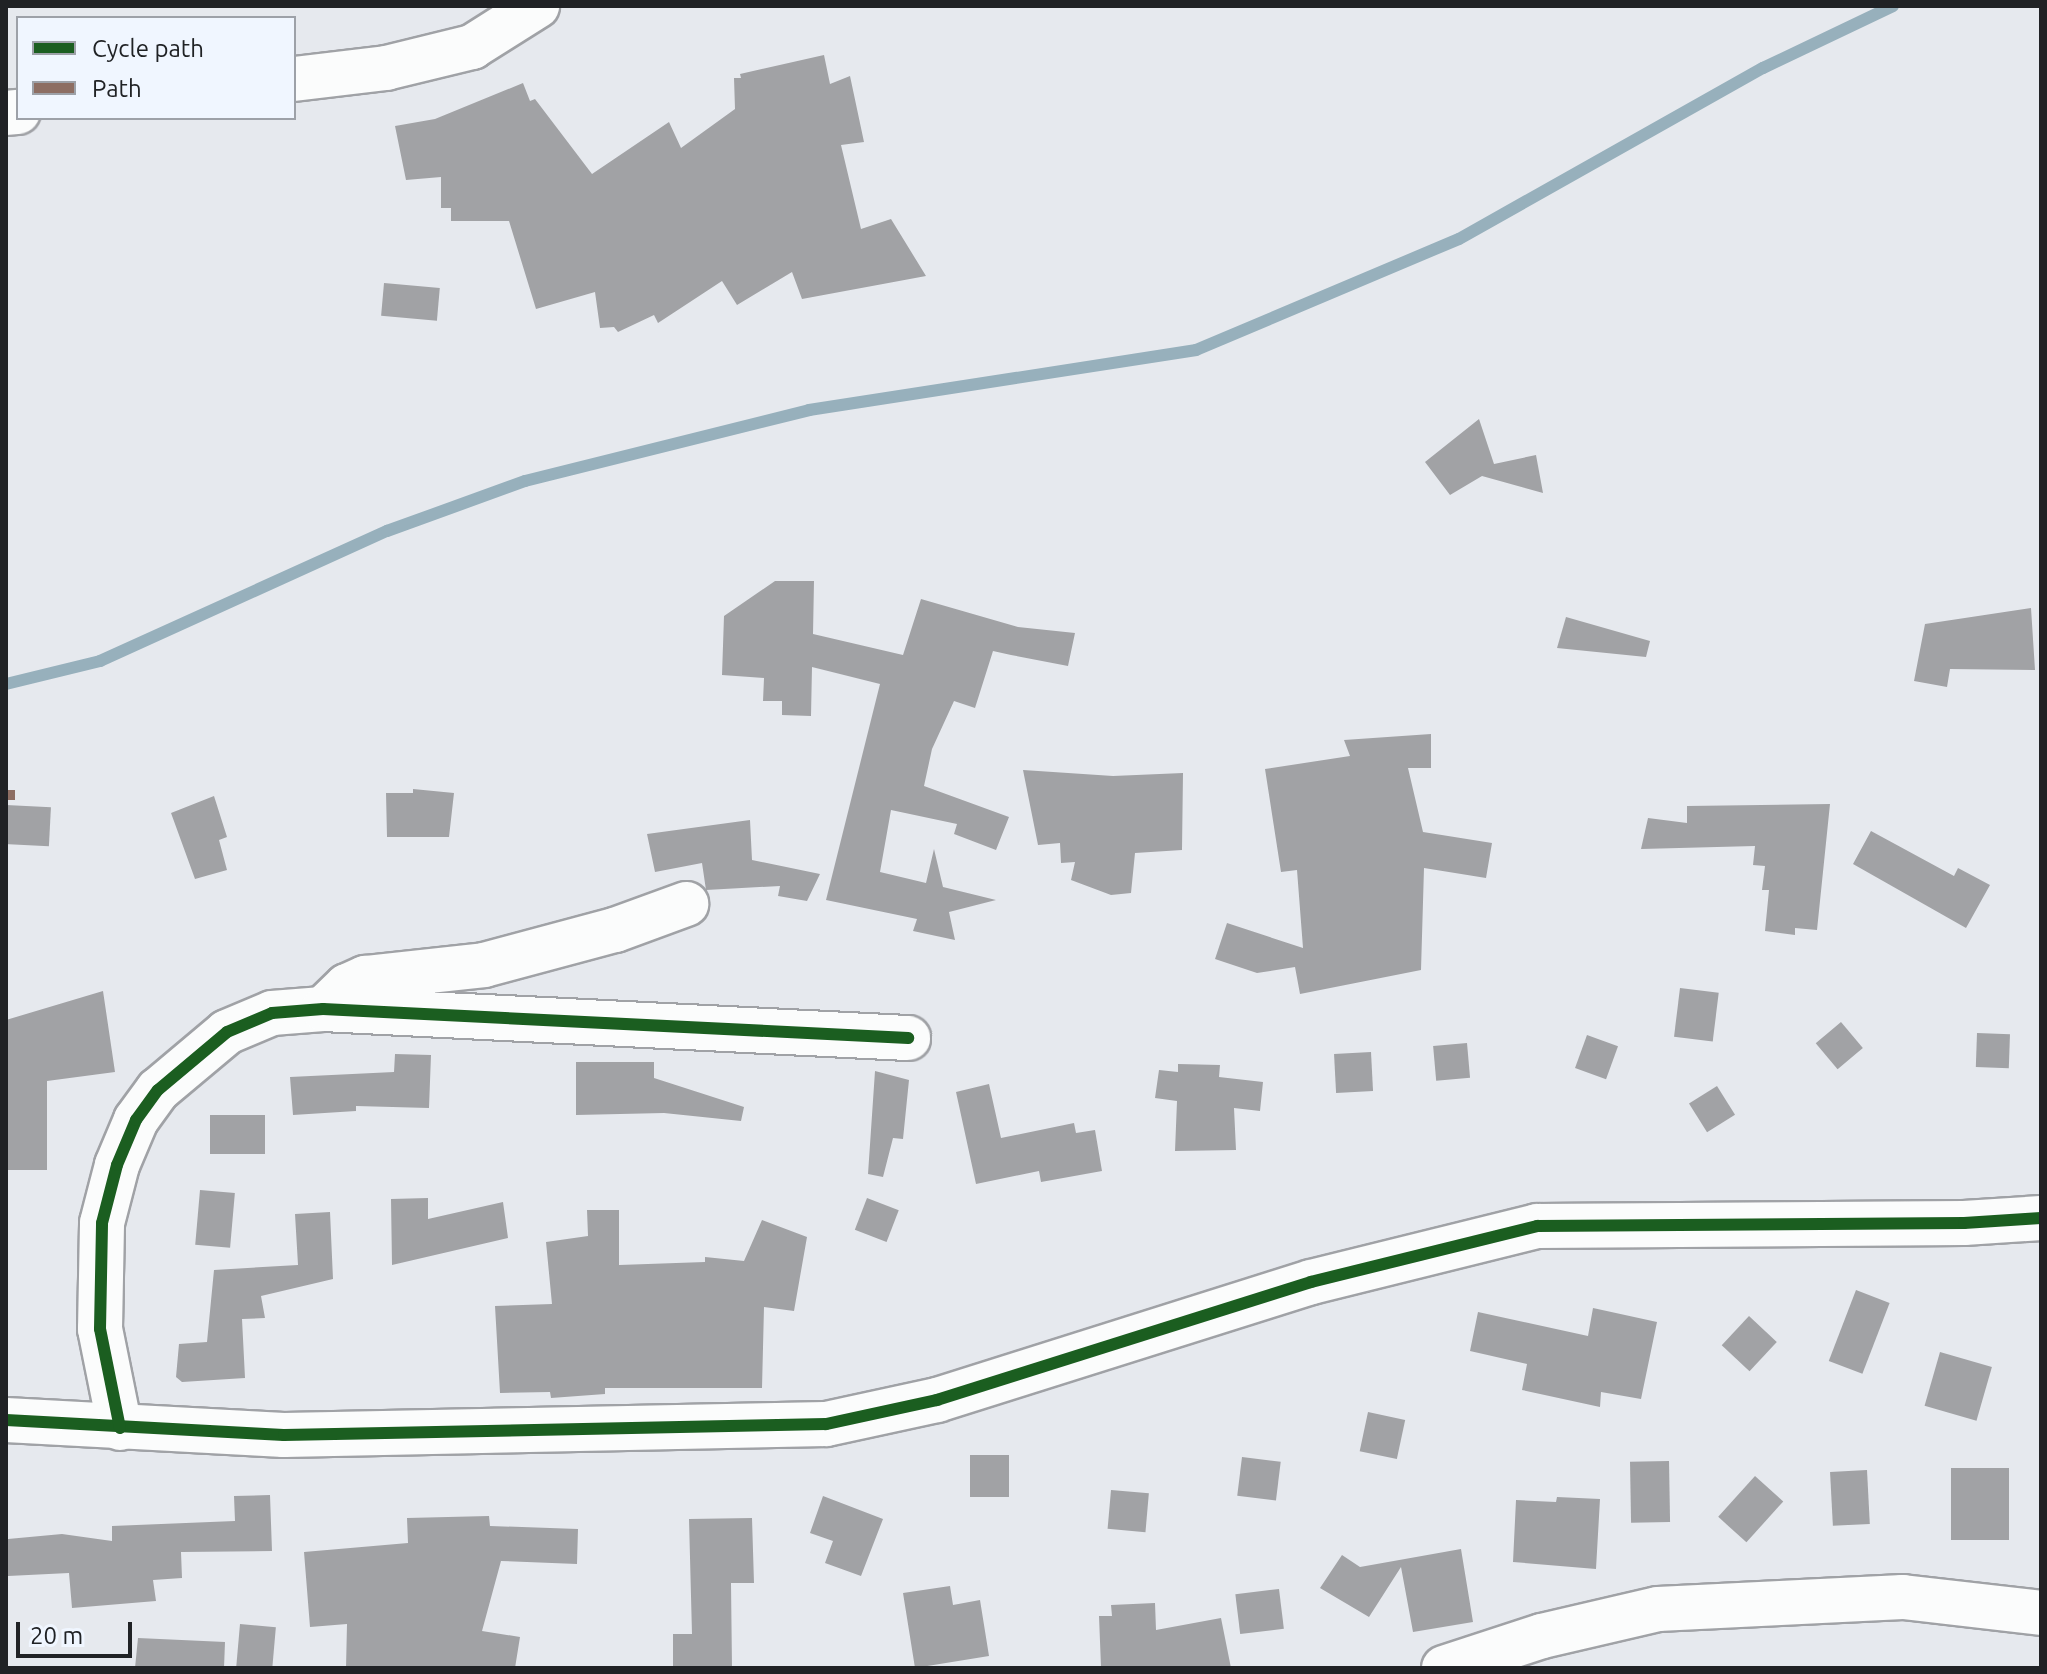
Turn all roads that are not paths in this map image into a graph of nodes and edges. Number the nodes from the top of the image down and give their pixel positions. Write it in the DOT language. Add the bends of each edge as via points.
graph roads {
  1 [pos="537,6"];
  2 [pos="296,79"];
  3 [pos="686,904"];
  4 [pos="323,1009"];
  5 [pos="908,1038"];
  6 [pos="2041,1218"];
  7 [pos="6,1420"];
  8 [pos="120,1428"];
  9 [pos="2041,1613"];
  10 [pos="1444,1668"];
  1 -- 2 [label="street" via="472,47 386,68"];
  3 -- 4 [label="street" via="615,930 497,962 365,978 347,986"];
  4 -- 5 [label="street"];
  4 -- 8 [label="street" via="272,1013 227,1032 188,1061 136,1120 102,1223 100,1329"];
  6 -- 8 [label="street" via="1537,1226 1311,1282 951,1396 826,1424 284,1435"];
  7 -- 8 [label="street"];
  9 -- 10 [label="street" via="1903,1597 1658,1609 1542,1636"];
}
